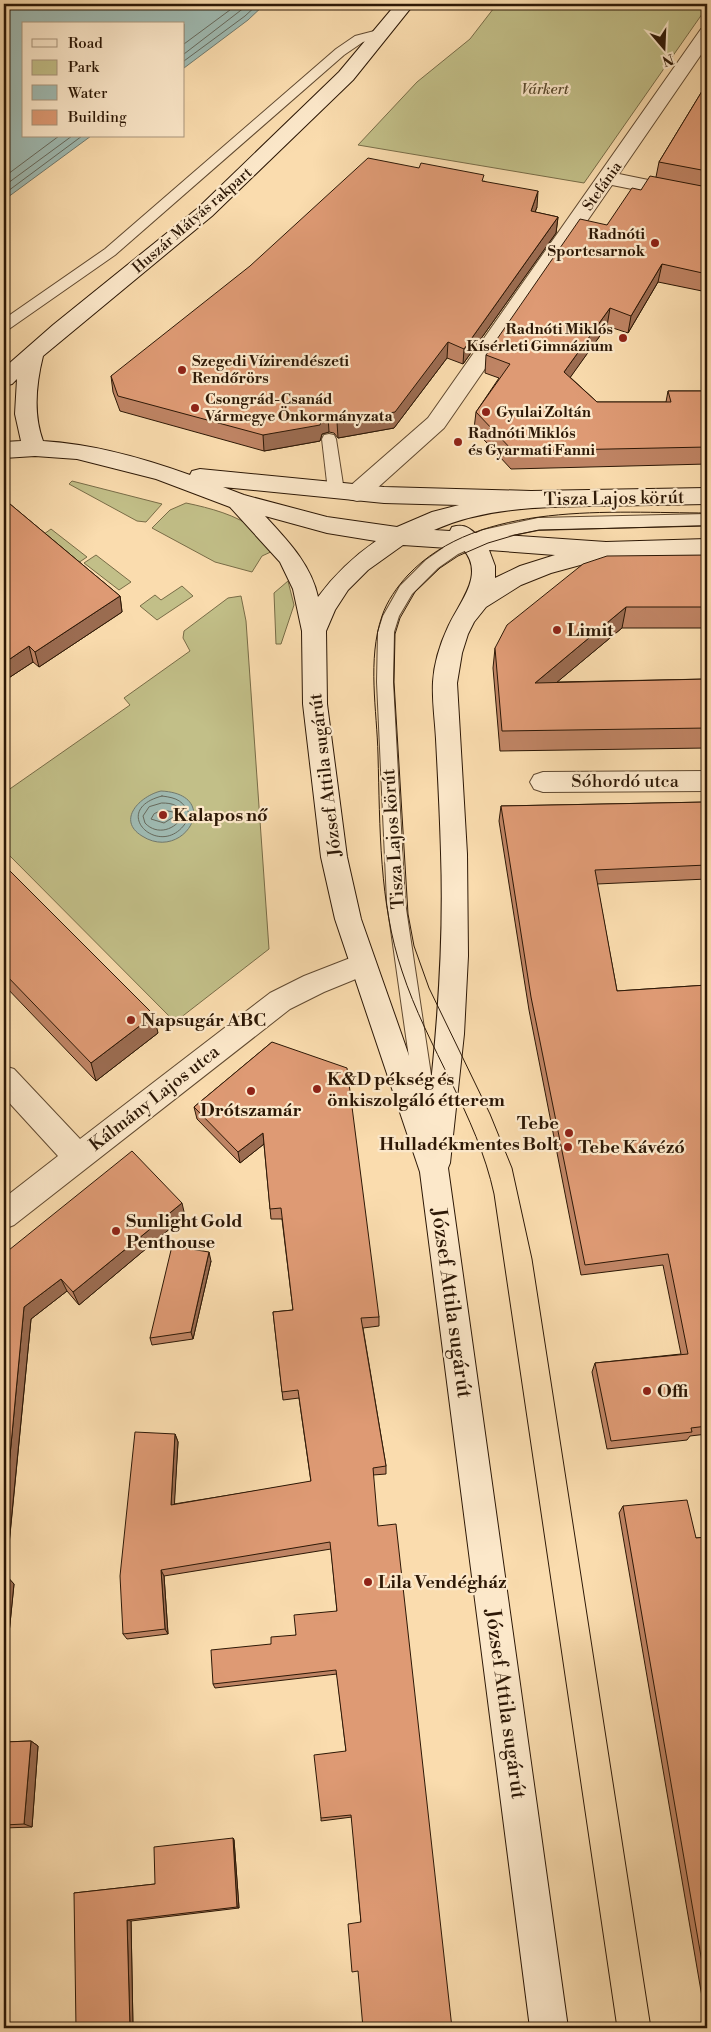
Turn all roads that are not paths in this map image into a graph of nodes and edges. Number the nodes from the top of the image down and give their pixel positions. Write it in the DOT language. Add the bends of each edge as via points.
graph roads {
  1 [pos="405,4"];
  2 [pos="382,32"];
  3 [pos="707,33"];
  4 [pos="608,178"];
  5 [pos="707,198"];
  6 [pos="4,326"];
  7 [pos="33,355"];
  8 [pos="4,379"];
  9 [pos="329,439"];
  10 [pos="35,448"];
  11 [pos="4,450"];
  12 [pos="162,473"];
  13 [pos="346,492"];
  14 [pos="384,494"];
  15 [pos="707,496"];
  16 [pos="531,498"];
  17 [pos="238,501"];
  18 [pos="440,518"];
  19 [pos="707,520"];
  20 [pos="399,536"];
  21 [pos="470,542"];
  22 [pos="707,547"];
  23 [pos="606,550"];
  24 [pos="471,607"];
  25 [pos="314,631"];
  26 [pos="707,781"];
  27 [pos="543,782"];
  28 [pos="363,964"];
  29 [pos="4,1078"];
  30 [pos="78,1158"];
  31 [pos="435,1172"];
  32 [pos="4,1215"];
  33 [pos="549,2028"];
  1 -- 2 [label="street, Huszár Mátyás rakpart"];
  2 -- 6 [label="lane" via="359,39 340,52 110,252"];
  2 -- 7 [label="street, Huszár Mátyás rakpart" via="346,76 205,212"];
  3 -- 4 [label="street, Stefánia"];
  4 -- 5 [label="street"];
  4 -- 13 [label="street, Stefánia" via="436,423"];
  7 -- 8 [label="street, Huszár Mátyás rakpart"];
  7 -- 10 [label="street" via="26,387 26,409 29,434"];
  9 -- 13 [label="lane"];
  10 -- 11 [label="street, Tisza Lajos körút"];
  10 -- 12 [label="street, Tisza Lajos körút" via="77,451"];
  12 -- 13 [label="street, Tisza Lajos körút"];
  12 -- 17 [label="street, Tisza Lajos körút"];
  13 -- 14 [label="street, Tisza Lajos körút"];
  14 -- 16 [label="street, Tisza Lajos körút"];
  14 -- 18 [label="street"];
  15 -- 16 [label="street, Tisza Lajos körút"];
  16 -- 18 [label="street, József Attila sugárút"];
  17 -- 20 [label="street, Tisza Lajos körút" via="327,525"];
  17 -- 25 [label="street" via="289,557 305,589"];
  18 -- 20 [label="street, József Attila sugárút"];
  18 -- 21 [label="street"];
  19 -- 21 [label="lane, Tisza Lajos körút" via="538,524 489,534"];
  20 -- 21 [label="street, Tisza Lajos körút"];
  20 -- 25 [label="street, József Attila sugárút" via="360,564 340,584 324,607"];
  21 -- 23 [label="street, Tisza Lajos körút"];
  21 -- 24 [label="street" via="484,563 485,576 482,591"];
  21 -- 31 [label="lane, Tisza Lajos körút" via="432,564 414,580 399,601 386,632 385,691 396,902"];
  22 -- 23 [label="street, Tisza Lajos körút"];
  23 -- 24 [label="street, József Attila sugárút" via="529,570 500,585"];
  24 -- 31 [label="street, József Attila sugárút" via="447,663 456,892 455,957 451,1034"];
  25 -- 28 [label="street, József Attila sugárút" via="315,704 334,857 348,919"];
  26 -- 27 [label="street, Sóhordó utca"];
  28 -- 30 [label="street, Kálmány Lajos utca" via="280,1001"];
  28 -- 31 [label="street, József Attila sugárút"];
  29 -- 30 [label="street"];
  30 -- 32 [label="street, Kálmány Lajos utca"];
  31 -- 33 [label="street, József Attila sugárút"];
}
